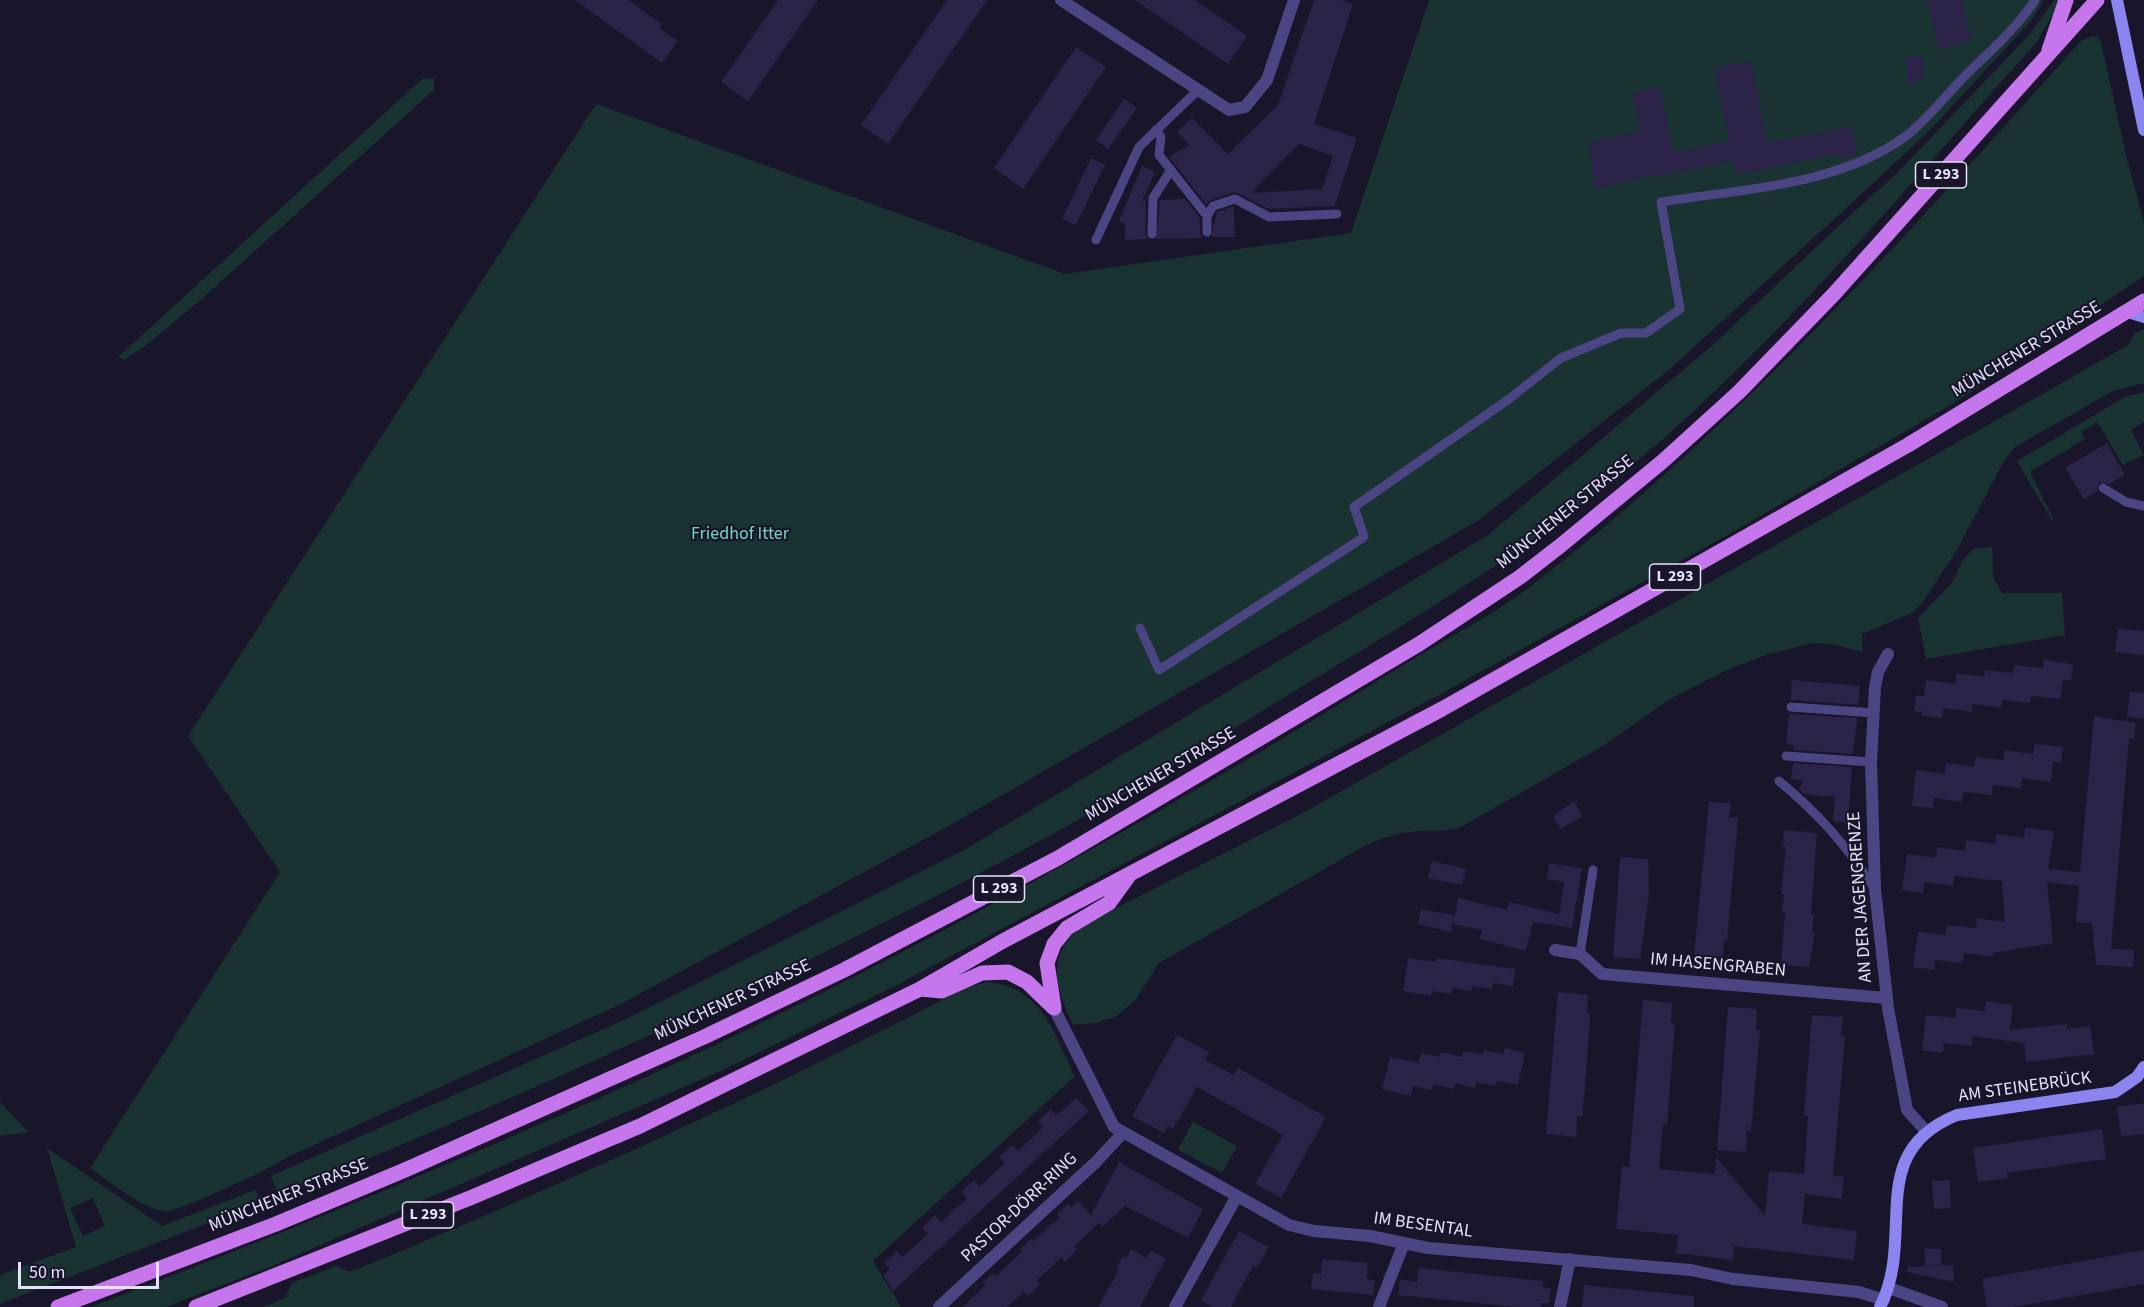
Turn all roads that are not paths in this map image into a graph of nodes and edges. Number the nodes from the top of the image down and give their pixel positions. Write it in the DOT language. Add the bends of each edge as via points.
graph roads {
  1 [pos="1061,0"];
  2 [pos="1294,0"];
  3 [pos="2035,0"];
  4 [pos="2066,0"];
  5 [pos="2097,0"];
  6 [pos="2117,0"];
  7 [pos="2047,55"];
  8 [pos="1197,91"];
  9 [pos="1156,130"];
  10 [pos="2144,130"];
  11 [pos="1171,170"];
  12 [pos="1337,214"];
  13 [pos="1207,216"];
  14 [pos="1207,232"];
  15 [pos="1152,234"];
  16 [pos="1096,240"];
  17 [pos="2144,301"];
  18 [pos="2128,312"];
  19 [pos="2144,317"];
  20 [pos="2103,488"];
  21 [pos="2144,506"];
  22 [pos="1140,628"];
  23 [pos="1888,654"];
  24 [pos="1791,707"];
  25 [pos="1874,713"];
  26 [pos="1786,756"];
  27 [pos="1871,762"];
  28 [pos="1779,781"];
  29 [pos="1593,870"];
  30 [pos="1131,874"];
  31 [pos="1875,889"];
  32 [pos="1555,950"];
  33 [pos="1580,954"];
  34 [pos="920,989"];
  35 [pos="1887,998"];
  36 [pos="1054,1008"];
  37 [pos="2144,1067"];
  38 [pos="1926,1131"];
  39 [pos="1122,1134"];
  40 [pos="1237,1196"];
  41 [pos="1404,1243"];
  42 [pos="1570,1259"];
  43 [pos="1884,1298"];
  44 [pos="58,1307"];
  45 [pos="196,1307"];
  46 [pos="939,1307"];
  47 [pos="1175,1307"];
  48 [pos="1379,1307"];
  49 [pos="1560,1307"];
  50 [pos="1942,1307"];
  1 -- 8 [label="street"];
  2 -- 8 [label="street" via="1267,80 1245,107 1228,110"];
  3 -- 22 [label="lane" via="2008,34 1908,134 1881,151 1835,170 1661,202 1680,309 1646,333 1621,333 1562,358 1354,507 1364,536 1361,539 1159,670"];
  4 -- 7 [label="main road"];
  5 -- 7 [label="main road, MÜNCHENER STRASSE / L 293"];
  6 -- 10 [label="street"];
  7 -- 44 [label="main road, MÜNCHENER STRASSE / L 293" via="1834,294 1739,392 1560,546 1428,638 1058,858 844,970 405,1170"];
  8 -- 9 [label="lane"];
  9 -- 11 [label="lane" via="1161,137 1159,155"];
  9 -- 16 [label="lane" via="1139,147"];
  11 -- 13 [label="lane"];
  11 -- 15 [label="lane" via="1153,198"];
  12 -- 13 [label="lane" via="1269,217 1235,199 1213,206"];
  13 -- 14 [label="lane"];
  17 -- 18 [label="main road, MÜNCHENER STRASSE / L 293"];
  18 -- 19 [label="street"];
  18 -- 30 [label="main road, MÜNCHENER STRASSE / L 293" via="1908,445 1442,709"];
  20 -- 21 [label="lane" via="2126,502"];
  23 -- 25 [label="street, AN DER JAGENGRENZE" via="1878,672"];
  24 -- 25 [label="lane"];
  25 -- 27 [label="street, AN DER JAGENGRENZE"];
  26 -- 27 [label="lane"];
  27 -- 31 [label="street, AN DER JAGENGRENZE"];
  28 -- 31 [label="lane" via="1846,844"];
  29 -- 33 [label="lane"];
  30 -- 34 [label="main road, MÜNCHENER STRASSE / L 293"];
  30 -- 36 [label="main road" via="1109,903 1067,928 1054,944 1047,963"];
  31 -- 35 [label="street, AN DER JAGENGRENZE"];
  32 -- 33 [label="street"];
  33 -- 35 [label="street, IM HASENGRABEN" via="1602,974"];
  34 -- 36 [label="main road" via="942,991 982,974 1008,972 1027,982"];
  34 -- 45 [label="main road, MÜNCHENER STRASSE / L 293" via="640,1126"];
  35 -- 38 [label="street, AN DER JAGENGRENZE" via="1907,1110"];
  36 -- 39 [label="street, IM BESENTAL" via="1109,1120"];
  37 -- 38 [label="street, AM STEINEBRÜCK" via="2137,1077 2115,1092 1957,1115"];
  38 -- 43 [label="street, AM STEINEBRÜCK" via="1910,1147 1902,1170"];
  39 -- 40 [label="street, IM BESENTAL"];
  39 -- 46 [label="street, PASTOR-DÖRR-RING"];
  40 -- 41 [label="street, IM BESENTAL" via="1299,1228"];
  40 -- 47 [label="street"];
  41 -- 42 [label="street, IM BESENTAL"];
  41 -- 48 [label="street"];
  42 -- 43 [label="street, IM BESENTAL" via="1652,1265"];
  42 -- 49 [label="street"];
  43 -- 50 [label="street"];
}
